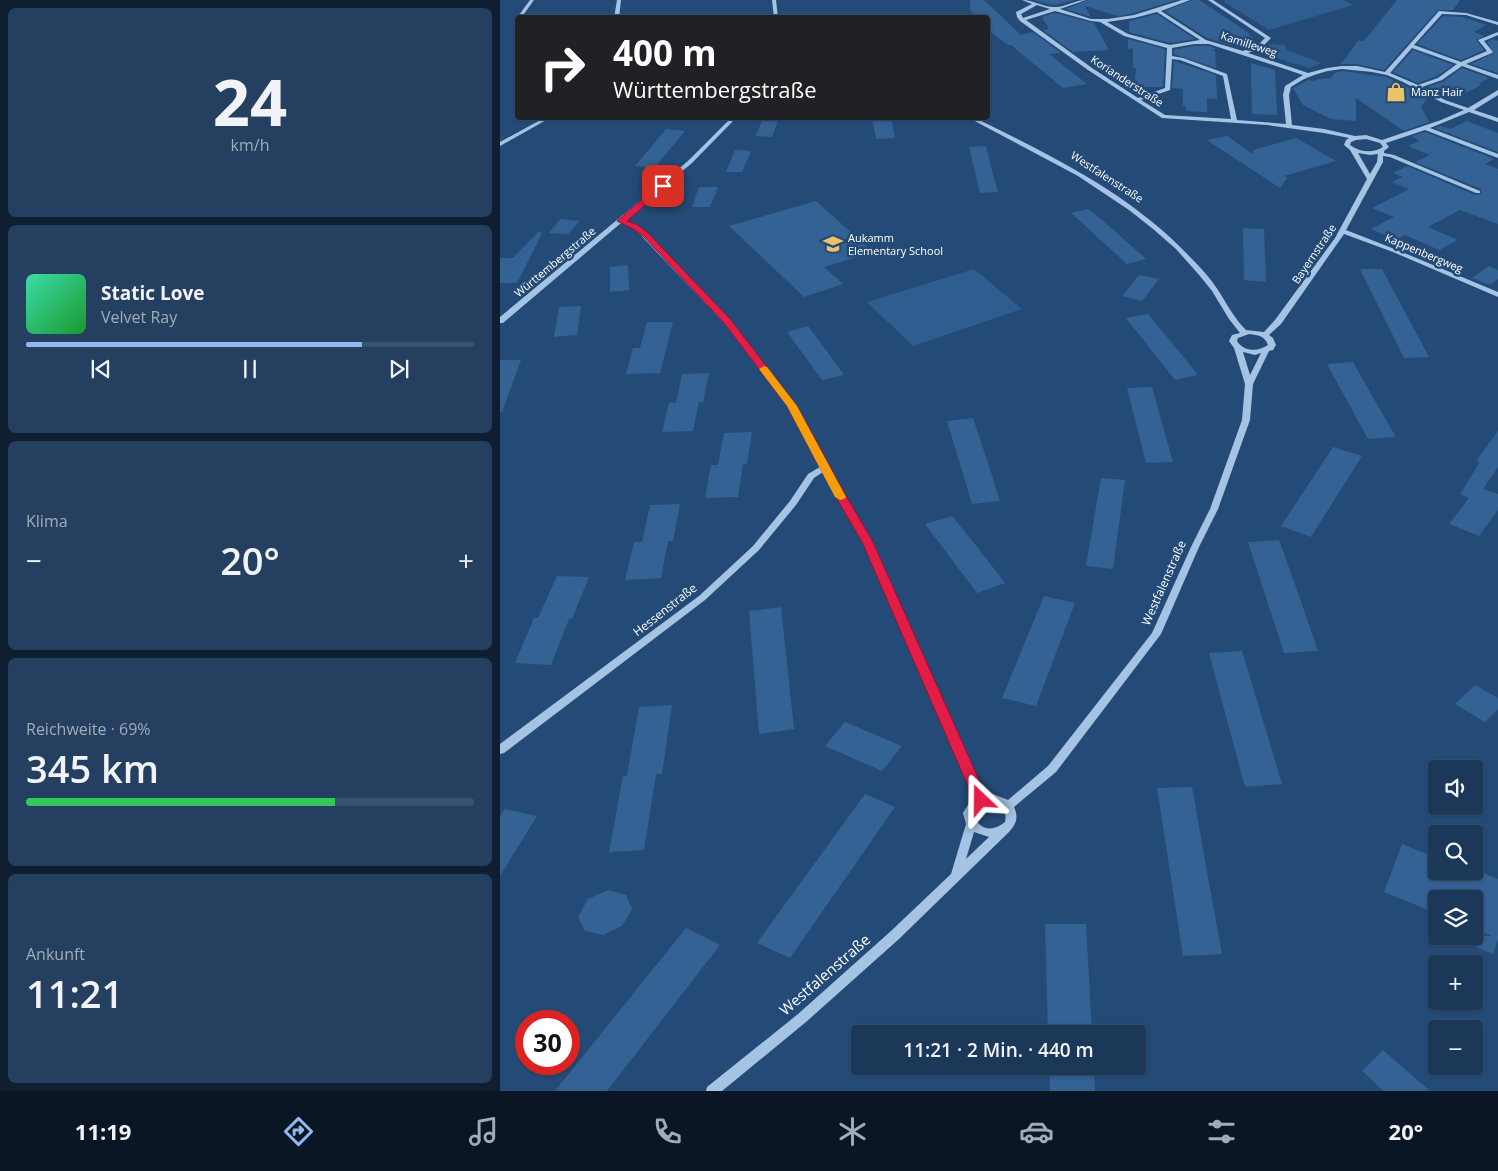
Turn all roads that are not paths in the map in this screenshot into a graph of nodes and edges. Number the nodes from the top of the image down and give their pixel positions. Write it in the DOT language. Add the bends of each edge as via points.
graph roads {
  1 [pos="532,0"];
  2 [pos="619,0"];
  3 [pos="774,0"];
  4 [pos="1024,0"];
  5 [pos="1084,0"];
  6 [pos="1188,0"];
  7 [pos="1210,0"];
  8 [pos="1036,4"];
  9 [pos="1057,10"];
  10 [pos="1157,10"];
  11 [pos="520,15"];
  12 [pos="616,15"];
  13 [pos="778,15"];
  14 [pos="1022,20"];
  15 [pos="1102,21"];
  16 [pos="1498,24"];
  17 [pos="1498,33"];
  18 [pos="1204,41"];
  19 [pos="1411,46"];
  20 [pos="1170,47"];
  21 [pos="1243,53"];
  22 [pos="1170,57"];
  23 [pos="1460,64"];
  24 [pos="1307,74"];
  25 [pos="1386,74"];
  26 [pos="1498,77"];
  27 [pos="1418,87"];
  28 [pos="1498,92"];
  29 [pos="1136,100"];
  30 [pos="1469,110"];
  31 [pos="543,120"];
  32 [pos="732,120"];
  33 [pos="976,120"];
  34 [pos="1498,120"];
  35 [pos="1234,121"];
  36 [pos="1289,126"];
  37 [pos="1423,127"];
  38 [pos="1355,138"];
  39 [pos="1382,142"];
  40 [pos="500,144"];
  41 [pos="1353,150"];
  42 [pos="1382,153"];
  43 [pos="1498,156"];
  44 [pos="1370,178"];
  45 [pos="1478,192"];
  46 [pos="621,221"];
  47 [pos="1342,231"];
  48 [pos="1498,295"];
  49 [pos="500,321"];
  50 [pos="1243,332"];
  51 [pos="1265,335"];
  52 [pos="1238,348"];
  53 [pos="1266,351"];
  54 [pos="1250,384"];
  55 [pos="824,468"];
  56 [pos="500,750"];
  57 [pos="981,800"];
  58 [pos="1008,806"];
  59 [pos="971,824"];
  60 [pos="1005,829"];
  61 [pos="955,878"];
  62 [pos="712,1091"];
  1 -- 11 [label="street"];
  2 -- 12 [label="street"];
  3 -- 13 [label="street"];
  4 -- 8 [label="street"];
  5 -- 9 [label="street"];
  6 -- 10 [label="street"];
  7 -- 21 [label="street" via="1268,38 1260,46"];
  8 -- 9 [label="street"];
  8 -- 14 [label="street" via="1018,13"];
  9 -- 14 [label="street"];
  9 -- 15 [label="street"];
  10 -- 15 [label="street"];
  10 -- 18 [label="street"];
  14 -- 29 [label="street, Korianderstraße"];
  15 -- 20 [label="street" via="1126,34"];
  16 -- 19 [label="street" via="1466,14 1441,12"];
  17 -- 23 [label="street" via="1481,40 1490,52"];
  18 -- 20 [label="street, Kamilleweg"];
  18 -- 21 [label="street, Kamilleweg"];
  19 -- 23 [label="street"];
  19 -- 25 [label="street"];
  20 -- 22 [label="street"];
  21 -- 24 [label="street, Kamilleweg"];
  22 -- 29 [label="street" via="1168,89"];
  22 -- 35 [label="street" via="1225,75"];
  23 -- 26 [label="street"];
  23 -- 27 [label="street" via="1440,79"];
  24 -- 25 [label="street" via="1344,69"];
  24 -- 36 [label="street" via="1288,86"];
  25 -- 27 [label="street"];
  27 -- 30 [label="street" via="1436,98"];
  28 -- 30 [label="street"];
  29 -- 35 [label="street, Korianderstraße" via="1164,117"];
  30 -- 34 [label="street"];
  30 -- 37 [label="street"];
  31 -- 40 [label="street"];
  32 -- 46 [label="street, Württembergstraße" via="690,162"];
  33 -- 50 [label="street, Westfalenstraße" via="1092,182 1150,223 1194,265"];
  35 -- 36 [label="street, Korianderstraße"];
  36 -- 38 [label="street, Korianderstraße"];
  37 -- 39 [label="street"];
  37 -- 43 [label="street"];
  38 -- 39 [label="street, Korianderstraße"];
  38 -- 41 [label="street" via="1347,143"];
  39 -- 42 [label="street" via="1386,147"];
  41 -- 42 [label="street"];
  41 -- 44 [label="street"];
  42 -- 44 [label="street, Bayernstraße"];
  42 -- 45 [label="street"];
  44 -- 47 [label="street, Bayernstraße"];
  46 -- 49 [label="street, Württembergstraße"];
  46 -- 55 [label="street" via="636,227 646,236 727,321 792,406"];
  47 -- 48 [label="street, Kappenbergweg"];
  47 -- 51 [label="street, Bayernstraße" via="1278,322"];
  50 -- 51 [label="street"];
  50 -- 52 [label="street" via="1233,340"];
  51 -- 53 [label="street" via="1272,341"];
  52 -- 53 [label="street" via="1255,353"];
  52 -- 54 [label="street, Westfalenstraße"];
  53 -- 54 [label="street, Westfalenstraße"];
  54 -- 58 [label="street, Westfalenstraße" via="1246,420 1214,510 1156,634 1052,768"];
  55 -- 56 [label="street, Hessenstraße" via="811,476 756,548 702,598"];
  55 -- 57 [label="street" via="868,542"];
  57 -- 58 [label="street" via="993,798"];
  57 -- 59 [label="street" via="968,813"];
  58 -- 60 [label="street" via="1012,818"];
  59 -- 60 [label="street" via="986,833"];
  59 -- 61 [label="street"];
  60 -- 61 [label="street, Westfalenstraße"];
  61 -- 62 [label="street, Westfalenstraße" via="802,1018"];
}
